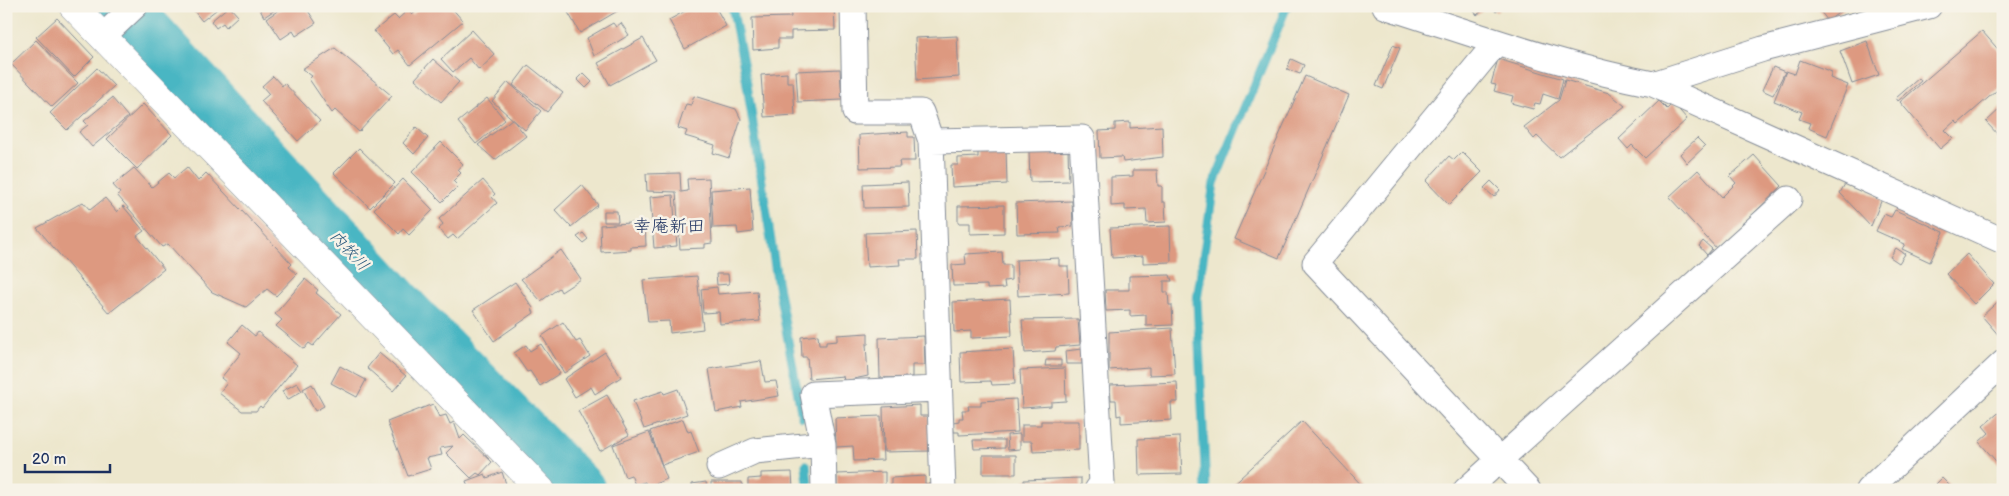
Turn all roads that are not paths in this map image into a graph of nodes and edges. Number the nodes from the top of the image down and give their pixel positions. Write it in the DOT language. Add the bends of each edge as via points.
graph roads {
  1 [pos="73,6"];
  2 [pos="135,6"];
  3 [pos="853,6"];
  4 [pos="1385,6"];
  5 [pos="1929,6"];
  6 [pos="109,30"];
  7 [pos="1496,43"];
  8 [pos="1653,84"];
  9 [pos="931,141"];
  10 [pos="1789,199"];
  11 [pos="2003,241"];
  12 [pos="2003,363"];
  13 [pos="939,389"];
  14 [pos="823,444"];
  15 [pos="1499,459"];
  16 [pos="719,467"];
  17 [pos="541,490"];
  18 [pos="824,490"];
  19 [pos="943,490"];
  20 [pos="1097,490"];
  21 [pos="1466,490"];
  22 [pos="1528,490"];
  23 [pos="1868,490"];
  1 -- 6 [label="street"];
  2 -- 6 [label="street"];
  3 -- 9 [label="street" via="855,112 921,112"];
  4 -- 7 [label="street"];
  5 -- 8 [label="street" via="1763,49"];
  6 -- 17 [label="street"];
  7 -- 8 [label="street"];
  7 -- 15 [label="street" via="1315,263"];
  8 -- 11 [label="street"];
  9 -- 13 [label="street"];
  9 -- 20 [label="street" via="1082,138 1102,483"];
  10 -- 15 [label="street"];
  12 -- 23 [label="street"];
  13 -- 14 [label="street" via="813,394"];
  13 -- 19 [label="street"];
  14 -- 16 [label="street" via="754,451"];
  14 -- 18 [label="street"];
  15 -- 21 [label="street"];
  15 -- 22 [label="street"];
}
